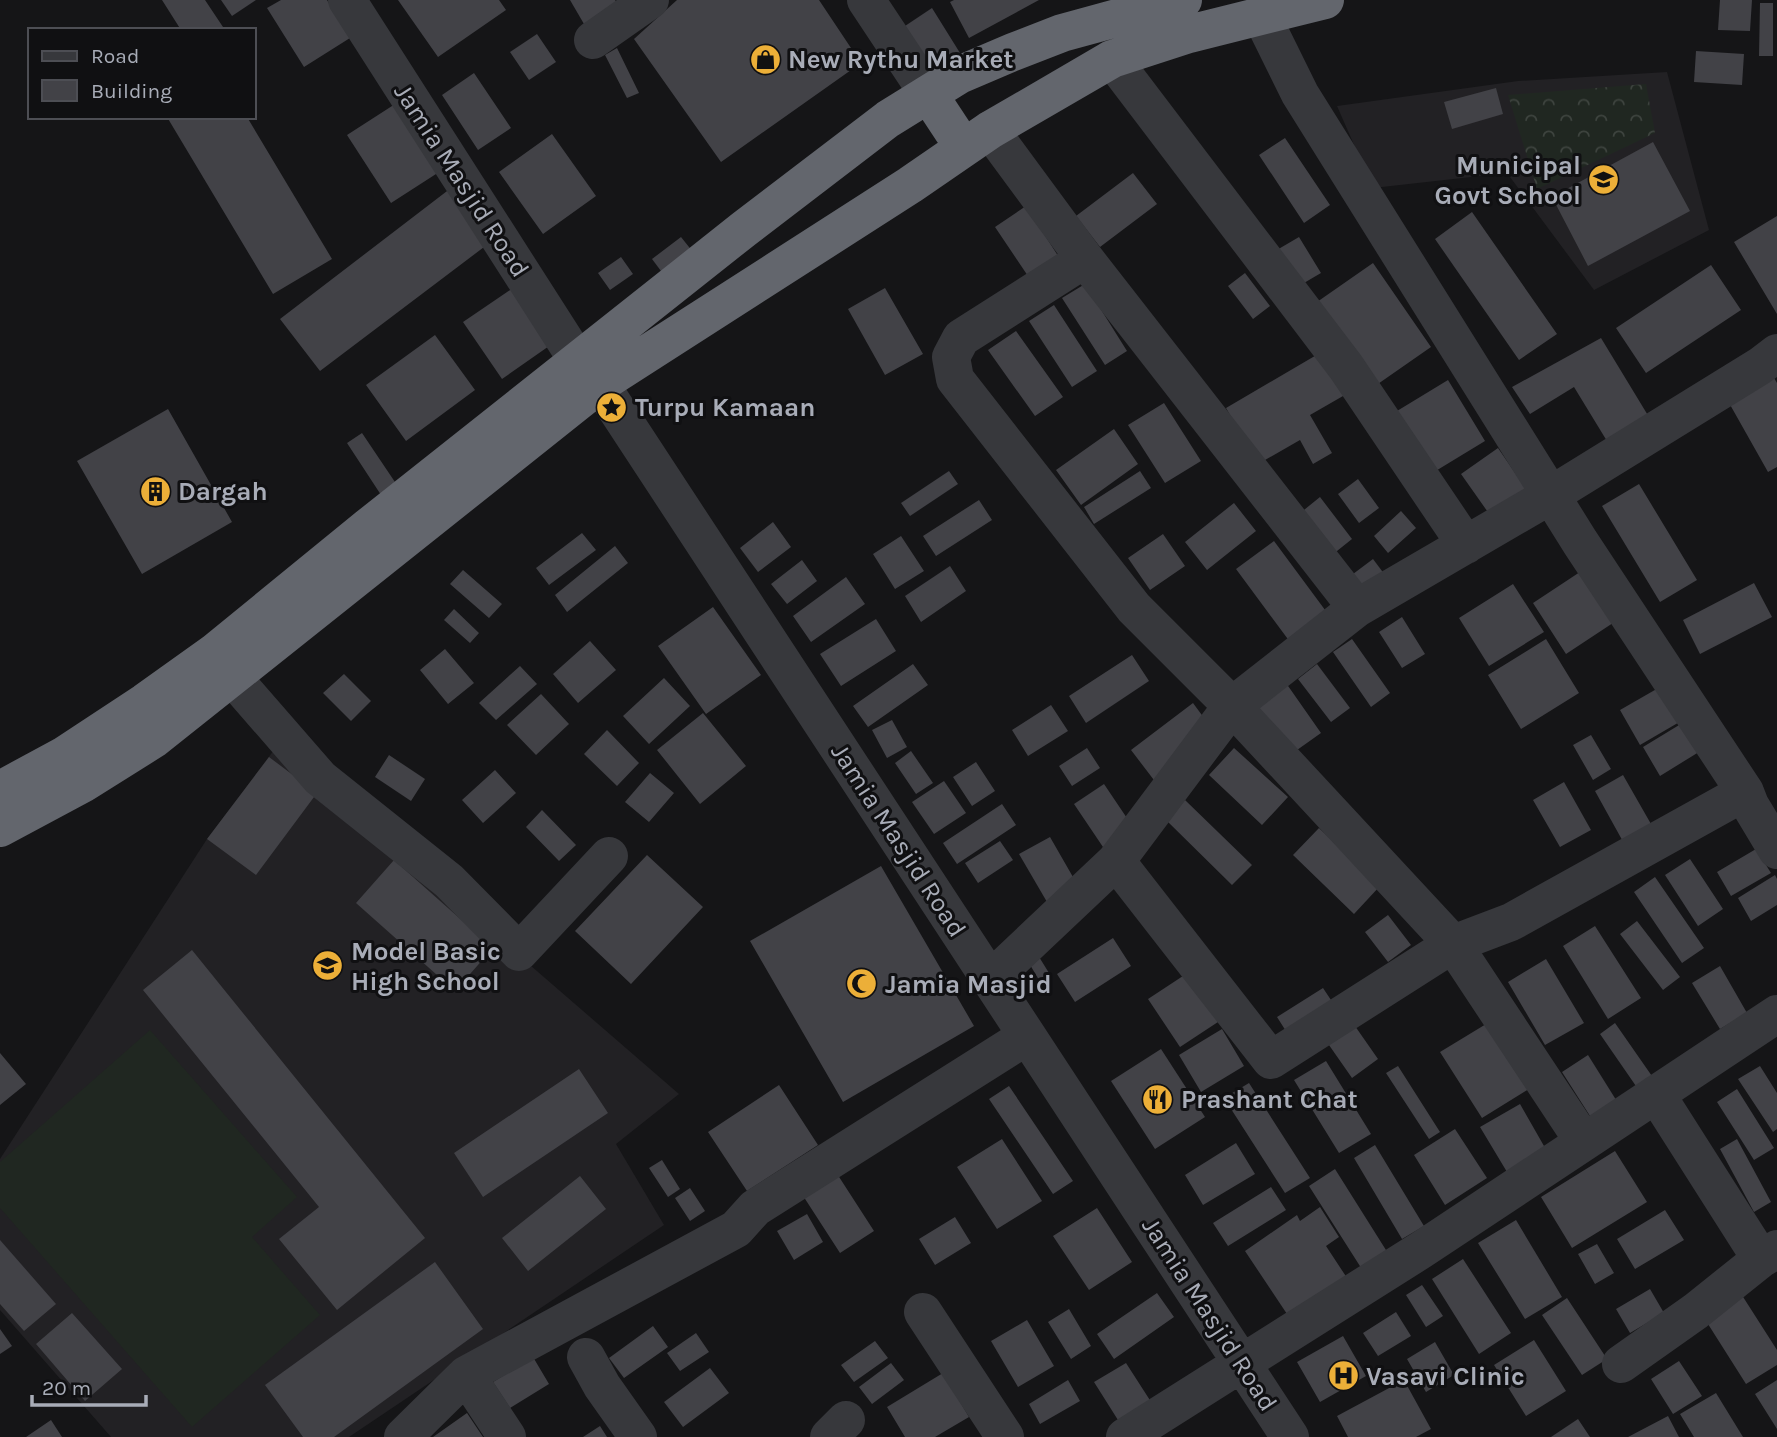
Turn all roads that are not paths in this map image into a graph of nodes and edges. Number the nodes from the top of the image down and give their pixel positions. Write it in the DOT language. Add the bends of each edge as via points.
graph roads {
  1 [pos="347,0"];
  2 [pos="650,0"];
  3 [pos="866,0"];
  4 [pos="1325,0"];
  5 [pos="1173,1"];
  6 [pos="1261,15"];
  7 [pos="593,40"];
  8 [pos="1112,59"];
  9 [pos="929,95"];
  10 [pos="977,139"];
  11 [pos="1085,259"];
  12 [pos="1777,353"];
  13 [pos="589,372"];
  14 [pos="1551,495"];
  15 [pos="1465,545"];
  16 [pos="1357,608"];
  17 [pos="233,678"];
  18 [pos="1232,706"];
  19 [pos="0,790"];
  20 [pos="1745,792"];
  21 [pos="0,828"];
  22 [pos="1777,850"];
  23 [pos="609,856"];
  24 [pos="1116,861"];
  25 [pos="1453,944"];
  26 [pos="990,980"];
  27 [pos="1777,1014"];
  28 [pos="1027,1036"];
  29 [pos="1656,1094"];
  30 [pos="1584,1142"];
  31 [pos="1769,1254"];
  32 [pos="923,1312"];
  33 [pos="586,1357"];
  34 [pos="1242,1364"];
  35 [pos="1621,1364"];
  36 [pos="466,1375"];
  37 [pos="403,1437"];
  38 [pos="508,1437"];
  39 [pos="638,1437"];
  40 [pos="1004,1437"];
  41 [pos="1125,1437"];
  42 [pos="1290,1437"];
  1 -- 13 [label="street, Jamia Masjid Road"];
  2 -- 7 [label="street"];
  3 -- 9 [label="street"];
  4 -- 6 [label="highway"];
  5 -- 9 [label="highway" via="1062,33 959,75"];
  6 -- 8 [label="highway"];
  6 -- 14 [label="street" via="1300,94"];
  8 -- 10 [label="highway"];
  8 -- 15 [label="street" via="1346,368"];
  9 -- 10 [label="highway"];
  9 -- 13 [label="highway" via="836,158"];
  10 -- 11 [label="street"];
  10 -- 13 [label="highway" via="910,185"];
  11 -- 16 [label="street"];
  11 -- 18 [label="street" via="961,338 951,357 955,379 1135,608"];
  12 -- 14 [label="street"];
  13 -- 17 [label="highway"];
  13 -- 19 [label="highway" via="145,702 63,756"];
  13 -- 26 [label="street, Jamia Masjid Road"];
  14 -- 15 [label="street"];
  14 -- 20 [label="street"];
  15 -- 16 [label="street"];
  16 -- 18 [label="street"];
  17 -- 21 [label="highway" via="154,739"];
  17 -- 23 [label="street" via="320,778 449,881 519,952"];
  18 -- 24 [label="street"];
  18 -- 25 [label="street"];
  20 -- 22 [label="street"];
  20 -- 25 [label="street" via="1511,922"];
  24 -- 25 [label="street" via="1271,1060"];
  24 -- 26 [label="street"];
  25 -- 30 [label="street"];
  26 -- 28 [label="street, Jamia Masjid Road"];
  27 -- 29 [label="street"];
  28 -- 34 [label="street, Jamia Masjid Road"];
  28 -- 36 [label="street" via="755,1208 736,1230"];
  29 -- 30 [label="street"];
  29 -- 31 [label="street"];
  30 -- 34 [label="street"];
  31 -- 35 [label="street"];
  32 -- 40 [label="street"];
  33 -- 39 [label="street"];
  34 -- 41 [label="street"];
  34 -- 42 [label="street, Jamia Masjid Road"];
  36 -- 37 [label="street"];
  36 -- 38 [label="street"];
}
